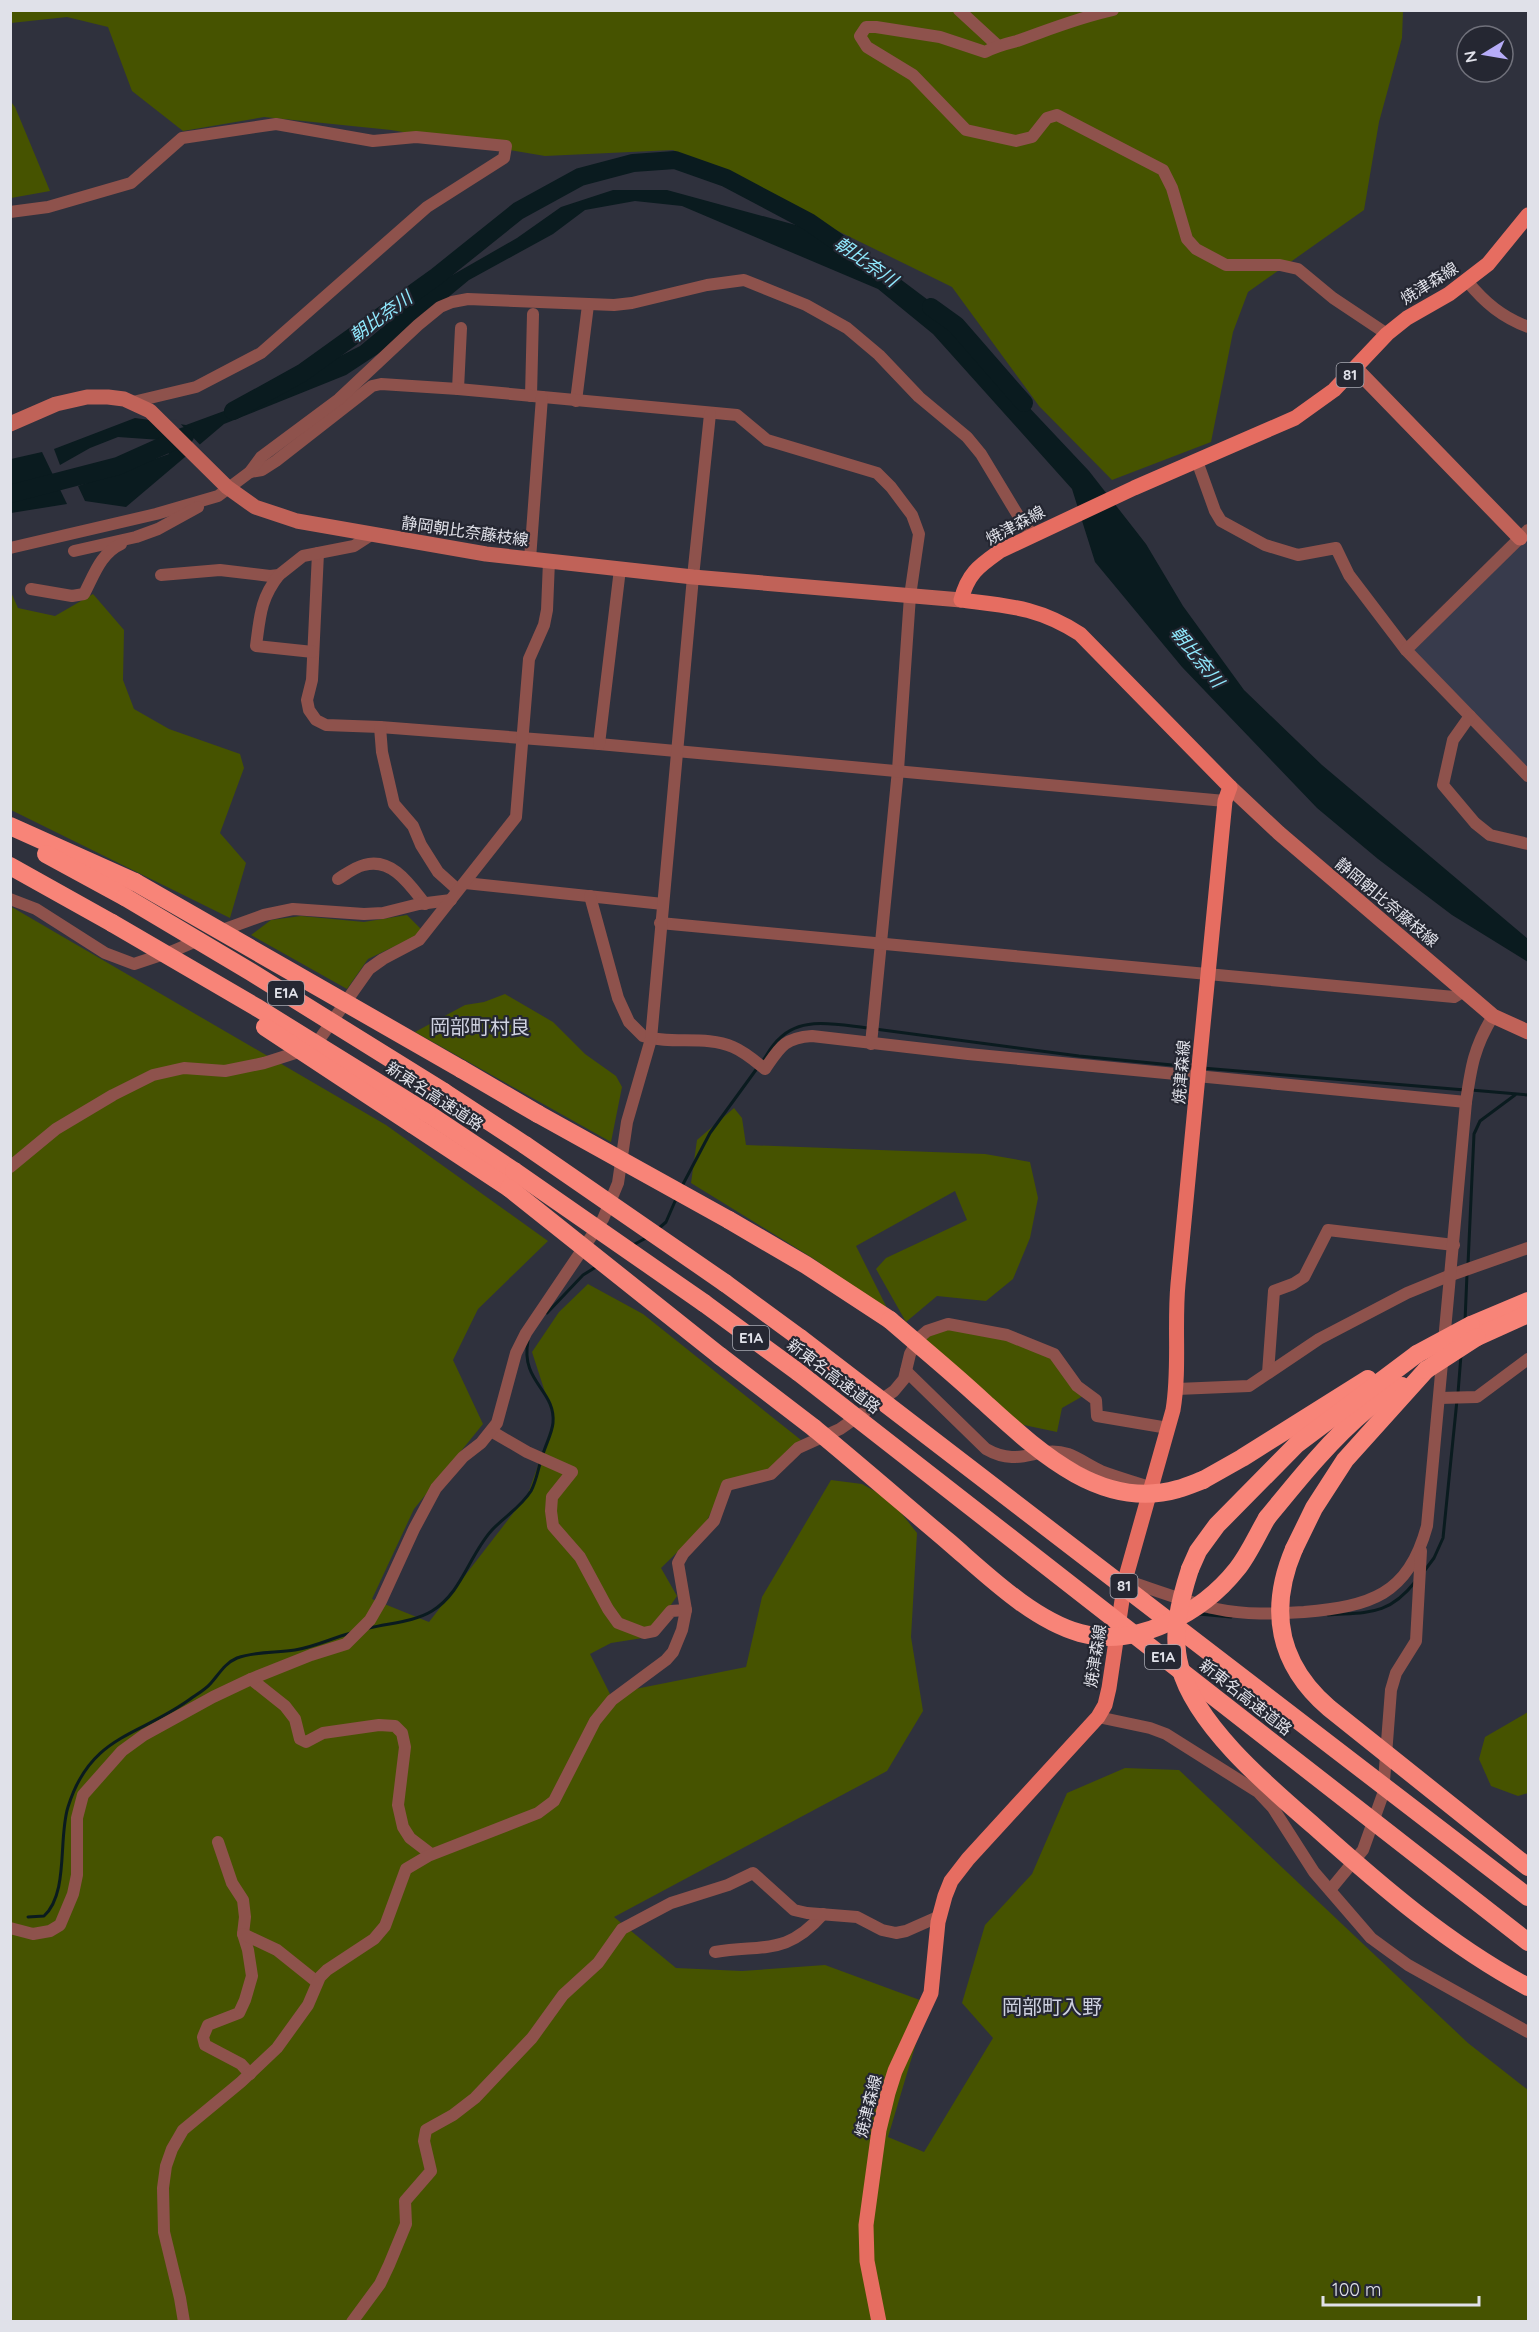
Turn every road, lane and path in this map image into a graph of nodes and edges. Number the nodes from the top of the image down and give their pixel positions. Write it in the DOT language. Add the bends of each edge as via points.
graph roads {
  1 [pos="959,10"];
  2 [pos="1113,10"];
  3 [pos="997,45"];
  4 [pos="10,212"];
  5 [pos="1528,215"];
  6 [pos="1467,281"];
  7 [pos="588,305"];
  8 [pos="533,314"];
  9 [pos="1528,327"];
  10 [pos="461,328"];
  11 [pos="1387,334"];
  12 [pos="1356,369"];
  13 [pos="458,389"];
  14 [pos="537,397"];
  15 [pos="576,401"];
  16 [pos="133,402"];
  17 [pos="710,414"];
  18 [pos="10,424"];
  19 [pos="1197,461"];
  20 [pos="250,472"];
  21 [pos="221,487"];
  22 [pos="1039,532"];
  23 [pos="1524,534"];
  24 [pos="371,535"];
  25 [pos="136,537"];
  26 [pos="10,548"];
  27 [pos="74,551"];
  28 [pos="318,553"];
  29 [pos="530,559"];
  30 [pos="549,561"];
  31 [pos="620,569"];
  32 [pos="161,575"];
  33 [pos="279,575"];
  34 [pos="693,577"];
  35 [pos="31,589"];
  36 [pos="910,596"];
  37 [pos="961,600"];
  38 [pos="1407,650"];
  39 [pos="313,652"];
  40 [pos="1470,716"];
  41 [pos="380,727"];
  42 [pos="520,738"];
  43 [pos="599,744"];
  44 [pos="676,752"];
  45 [pos="898,770"];
  46 [pos="1528,776"];
  47 [pos="1228,794"];
  48 [pos="10,826"];
  49 [pos="10,834"];
  50 [pos="1528,844"];
  51 [pos="10,866"];
  52 [pos="338,879"];
  53 [pos="458,891"];
  54 [pos="590,896"];
  55 [pos="10,899"];
  56 [pos="425,903"];
  57 [pos="663,904"];
  58 [pos="660,923"];
  59 [pos="880,942"];
  60 [pos="1207,974"];
  61 [pos="1464,991"];
  62 [pos="1493,1016"];
  63 [pos="1528,1032"];
  64 [pos="651,1039"];
  65 [pos="871,1044"];
  66 [pos="1199,1076"];
  67 [pos="1466,1102"];
  68 [pos="10,1167"];
  69 [pos="511,1180"];
  70 [pos="1454,1245"];
  71 [pos="1528,1248"];
  72 [pos="1451,1275"];
  73 [pos="1528,1301"];
  74 [pos="1528,1314"];
  75 [pos="1474,1331"];
  76 [pos="1417,1354"];
  77 [pos="1528,1359"];
  78 [pos="1426,1370"];
  79 [pos="906,1371"];
  80 [pos="1268,1372"];
  81 [pos="1177,1389"];
  82 [pos="1439,1398"];
  83 [pos="1168,1428"];
  84 [pos="491,1431"];
  85 [pos="1150,1487"];
  86 [pos="1422,1545"];
  87 [pos="1125,1580"];
  88 [pos="686,1610"];
  89 [pos="250,1679"];
  90 [pos="1098,1717"];
  91 [pos="218,1842"];
  92 [pos="431,1854"];
  93 [pos="1528,1867"];
  94 [pos="1330,1890"];
  95 [pos="1528,1897"];
  96 [pos="823,1914"];
  97 [pos="940,1916"];
  98 [pos="10,1928"];
  99 [pos="243,1934"];
  100 [pos="1528,1942"];
  101 [pos="715,1952"];
  102 [pos="317,1982"];
  103 [pos="1528,1987"];
  104 [pos="1528,2032"];
  105 [pos="250,2074"];
  106 [pos="183,2322"];
  107 [pos="352,2322"];
  108 [pos="879,2322"];
  1 -- 3 [label="street"];
  2 -- 3 [label="street"];
  3 -- 11 [label="street" via="985,51 940,37 876,27 866,27 860,36 867,47 913,75 966,130 1016,141 1032,137 1047,118 1058,115 1143,158 1163,170 1187,239 1196,249 1226,265 1298,269"];
  4 -- 16 [label="street" via="48,207 131,183 182,138 276,124 373,141 416,136 506,146 504,158 427,207 261,353 196,387"];
  5 -- 6 [label="main road, 焼津森線 / 81" via="1488,264"];
  6 -- 9 [label="street" via="1495,311"];
  6 -- 11 [label="main road, 焼津森線 / 81"];
  7 -- 15 [label="street"];
  7 -- 20 [label="street" via="468,299 440,307 339,399 261,457"];
  7 -- 22 [label="street" via="632,303 744,280 806,305 847,328 967,437 1022,522"];
  8 -- 14 [label="street"];
  10 -- 13 [label="street"];
  11 -- 12 [label="main road, 焼津森線 / 81"];
  12 -- 19 [label="main road, 焼津森線 / 81" via="1295,418"];
  12 -- 23 [label="main road"];
  13 -- 14 [label="street"];
  13 -- 20 [label="street" via="372,386 276,461"];
  14 -- 15 [label="street"];
  14 -- 29 [label="street"];
  15 -- 17 [label="street"];
  16 -- 18 [label="main road, 静岡朝比奈藤枝線" via="87,398 56,404"];
  16 -- 21 [label="main road, 静岡朝比奈藤枝線" via="150,411"];
  17 -- 34 [label="street"];
  17 -- 36 [label="street" via="737,415 767,440 877,473 916,521 919,534"];
  19 -- 22 [label="main road, 焼津森線 / 81"];
  19 -- 38 [label="street" via="1221,521 1265,545 1298,555 1336,548 1349,575"];
  20 -- 21 [label="street"];
  21 -- 24 [label="main road, 静岡朝比奈藤枝線" via="255,507 297,522"];
  21 -- 25 [label="street" via="158,529"];
  21 -- 26 [label="street" via="156,514"];
  22 -- 37 [label="main road, 焼津森線 / 81" via="984,562 966,582"];
  23 -- 38 [label="street"];
  24 -- 28 [label="street" via="354,546"];
  24 -- 29 [label="main road, 静岡朝比奈藤枝線"];
  25 -- 27 [label="street"];
  25 -- 35 [label="street" via="111,549 84,594 72,596"];
  28 -- 33 [label="street" via="303,556"];
  28 -- 39 [label="street"];
  29 -- 30 [label="main road, 静岡朝比奈藤枝線"];
  30 -- 31 [label="main road, 静岡朝比奈藤枝線"];
  30 -- 42 [label="street" via="547,610 529,659"];
  31 -- 34 [label="main road, 静岡朝比奈藤枝線"];
  31 -- 43 [label="street"];
  32 -- 33 [label="street" via="220,570"];
  33 -- 39 [label="street" via="261,606 256,646"];
  34 -- 36 [label="main road, 静岡朝比奈藤枝線"];
  34 -- 44 [label="street"];
  36 -- 37 [label="main road, 静岡朝比奈藤枝線"];
  36 -- 45 [label="street"];
  37 -- 47 [label="main road" via="1024,608 1062,622 1080,634"];
  38 -- 40 [label="street"];
  39 -- 41 [label="street" via="307,700 316,720 326,725"];
  40 -- 46 [label="street"];
  40 -- 50 [label="street" via="1453,740 1443,785 1490,835"];
  41 -- 42 [label="street"];
  41 -- 53 [label="street" via="394,804 413,826 438,872"];
  42 -- 43 [label="street"];
  42 -- 53 [label="street" via="516,817"];
  43 -- 44 [label="street"];
  44 -- 45 [label="street"];
  44 -- 57 [label="street"];
  45 -- 47 [label="street"];
  45 -- 59 [label="street"];
  47 -- 60 [label="main road, 焼津森線 / 81"];
  47 -- 61 [label="main road, 静岡朝比奈藤枝線"];
  48 -- 76 [label="highway, bridge" via="135,882 806,1265 890,1320 1034,1446 1095,1483 1145,1493 1177,1490 1242,1458 1357,1384"];
  49 -- 95 [label="highway, 新東名高速道路 / E1A, bridge" via="251,972 444,1092 725,1284"];
  51 -- 69 [label="highway, 新東名高速道路 / E1A, bridge" via="256,1007"];
  52 -- 56 [label="street" via="363,865 377,863 390,867"];
  53 -- 54 [label="street"];
  53 -- 56 [label="street"];
  53 -- 68 [label="street" via="419,940 369,969 314,1047 225,1071 164,1070 56,1129"];
  54 -- 57 [label="street"];
  54 -- 64 [label="street" via="618,998 629,1022"];
  55 -- 56 [label="street" via="36,909 105,953 134,963 273,913 306,909 383,913"];
  57 -- 58 [label="street"];
  58 -- 59 [label="street"];
  58 -- 64 [label="street"];
  59 -- 60 [label="street"];
  59 -- 65 [label="street"];
  60 -- 61 [label="street" via="1454,997"];
  60 -- 66 [label="main road, 焼津森線 / 81"];
  61 -- 62 [label="main road, 静岡朝比奈藤枝線"];
  62 -- 63 [label="main road, 静岡朝比奈藤枝線"];
  62 -- 67 [label="street" via="1476,1047"];
  64 -- 65 [label="street" via="721,1043 734,1047 765,1069 790,1039 812,1036"];
  64 -- 84 [label="street" via="627,1122 618,1183 603,1219 526,1333 516,1353 497,1424"];
  65 -- 66 [label="street"];
  66 -- 67 [label="street"];
  66 -- 81 [label="main road, 焼津森線 / 81" via="1177,1293"];
  67 -- 70 [label="street"];
  69 -- 78 [label="highway, bridge" via="999,1584 1045,1617 1080,1633 1130,1634 1190,1611 1239,1567 1267,1518 1351,1424 1368,1408"];
  69 -- 100 [label="highway, 新東名高速道路 / E1A, bridge" via="704,1303 798,1372"];
  70 -- 72 [label="street"];
  70 -- 80 [label="street" via="1328,1230 1304,1277 1274,1291"];
  71 -- 72 [label="street"];
  72 -- 80 [label="street" via="1361,1316"];
  72 -- 82 [label="street"];
  73 -- 75 [label="highway"];
  74 -- 75 [label="highway"];
  75 -- 76 [label="highway, bridge"];
  75 -- 78 [label="highway, bridge"];
  76 -- 103 [label="highway, bridge" via="1297,1444 1217,1524 1190,1569 1178,1614 1176,1648 1192,1698 1212,1725 1290,1805 1425,1922"];
  77 -- 82 [label="street" via="1477,1397"];
  78 -- 93 [label="highway, bridge" via="1345,1460 1314,1508 1294,1549 1281,1590 1280,1619 1287,1650 1304,1682 1329,1708"];
  79 -- 83 [label="street" via="910,1354 927,1330 948,1324 1007,1335 1054,1354 1077,1386 1096,1400 1096,1416"];
  79 -- 85 [label="street" via="986,1449 999,1456 1067,1454"];
  79 -- 88 [label="street" via="894,1391 840,1429 798,1448 771,1474 727,1485 714,1521 678,1563"];
  80 -- 81 [label="street" via="1244,1388"];
  81 -- 83 [label="main road, 焼津森線 / 81"];
  82 -- 86 [label="street"];
  83 -- 85 [label="main road, 焼津森線 / 81"];
  84 -- 88 [label="street" via="572,1472 552,1497 553,1526 580,1557 618,1623 644,1633 654,1631 671,1611"];
  84 -- 89 [label="street" via="436,1488 370,1620 346,1644"];
  85 -- 87 [label="main road, 焼津森線 / 81"];
  86 -- 87 [label="street" via="1400,1580 1387,1590 1357,1605 1325,1610 1240,1613 1215,1609"];
  86 -- 94 [label="street" via="1416,1641 1396,1673 1391,1690 1383,1794 1363,1850"];
  87 -- 90 [label="main road, 焼津森線 / 81" via="1109,1688"];
  88 -- 92 [label="street" via="673,1652 612,1700 595,1721 554,1801 538,1813"];
  89 -- 92 [label="street" via="285,1706 295,1719 300,1739 306,1742 323,1733 395,1726 402,1733 405,1747 398,1805 403,1827 410,1838"];
  89 -- 98 [label="street" via="144,1735 122,1751 83,1795 77,1818 77,1875 60,1925 33,1934"];
  90 -- 94 [label="street" via="1166,1734 1258,1792"];
  90 -- 97 [label="main road, 焼津森線 / 81" via="968,1858 951,1881"];
  91 -- 99 [label="street" via="232,1883 243,1900"];
  92 -- 102 [label="street" via="406,1869 385,1926 374,1939 327,1970"];
  94 -- 104 [label="street" via="1371,1938 1399,1959"];
  96 -- 97 [label="street" via="856,1917 896,1933"];
  96 -- 101 [label="street" via="798,1938 780,1945"];
  96 -- 107 [label="street" via="794,1910 753,1874 671,1902 622,1929 598,1963 563,1995 532,2038 476,2098 426,2130 423,2141 432,2171 405,2201 406,2223 393,2256 380,2284"];
  97 -- 108 [label="main road, 焼津森線 / 81" via="931,1993 895,2071 879,2130 866,2225 867,2261"];
  99 -- 102 [label="street" via="277,1950"];
  99 -- 105 [label="street" via="252,1976 245,2000 239,2013 208,2025 203,2037 205,2045 241,2064"];
  102 -- 105 [label="street" via="308,2005 277,2048"];
  105 -- 106 [label="street" via="183,2130 166,2166 164,2232"];
}
